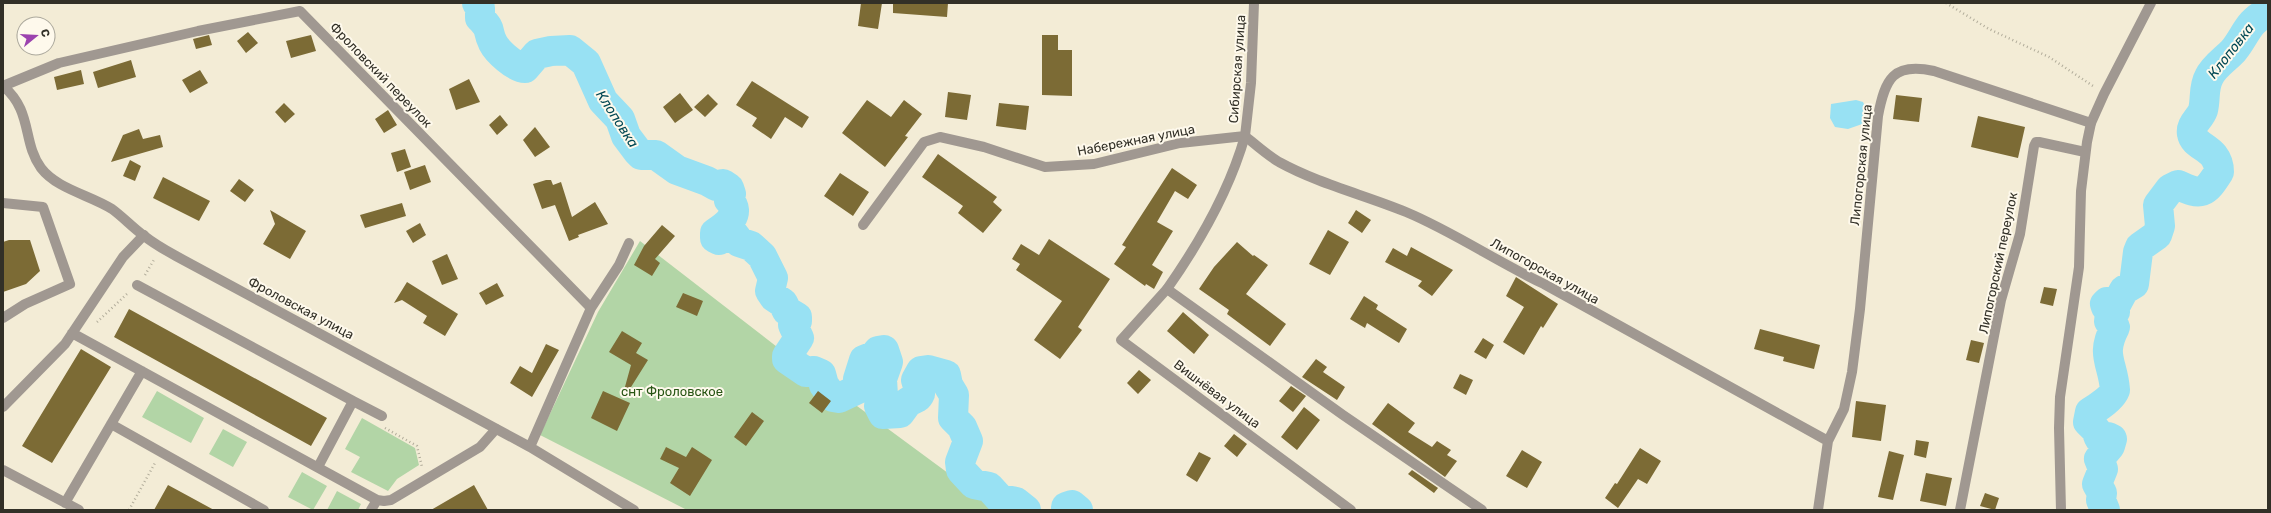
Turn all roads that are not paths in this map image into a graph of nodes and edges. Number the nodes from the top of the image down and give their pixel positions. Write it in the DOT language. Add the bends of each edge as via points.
graph roads {
  1 [pos="1254,3"];
  2 [pos="2152,3"];
  3 [pos="3,86"];
  4 [pos="2091,123"];
  5 [pos="1245,136"];
  6 [pos="2085,152"];
  7 [pos="3,203"];
  8 [pos="863,226"];
  9 [pos="144,235"];
  10 [pos="629,243"];
  11 [pos="137,285"];
  12 [pos="1167,289"];
  13 [pos="590,308"];
  14 [pos="3,318"];
  15 [pos="76,335"];
  16 [pos="142,371"];
  17 [pos="353,400"];
  18 [pos="3,407"];
  19 [pos="382,416"];
  20 [pos="111,424"];
  21 [pos="496,429"];
  22 [pos="1828,441"];
  23 [pos="530,447"];
  24 [pos="318,467"];
  25 [pos="3,470"];
  26 [pos="377,500"];
  27 [pos="65,502"];
  28 [pos="79,510"];
  29 [pos="264,510"];
  30 [pos="371,510"];
  31 [pos="634,510"];
  32 [pos="1352,510"];
  33 [pos="1482,510"];
  34 [pos="1818,510"];
  35 [pos="1960,510"];
  36 [pos="2061,510"];
  1 -- 5 [label="street, Сибирская улица" via="1251,83"];
  2 -- 4 [label="street"];
  3 -- 9 [label="street, Фроловская улица" via="21,108 36,158 46,174 112,209"];
  3 -- 13 [label="street, Фроловский переулок" via="59,63 300,11"];
  4 -- 6 [label="street"];
  4 -- 22 [label="street, Липогорская улица" via="1929,70 1913,67 1897,72 1890,78 1881,97 1878,116 1852,372 1844,409"];
  5 -- 8 [label="street, Набережная улица" via="1180,143 1094,164 1045,167 984,146 940,137 924,142"];
  5 -- 12 [label="street, Сибирская улица" via="1216,209 1185,264"];
  5 -- 22 [label="street, Липогорская улица" via="1278,161 1296,170 1444,229 1505,265"];
  6 -- 35 [label="street, Липогорский переулок" via="2039,142 2034,146 2020,234 2001,300"];
  6 -- 36 [label="street" via="2078,267 2060,397"];
  7 -- 14 [label="street" via="43,207 70,284 25,304"];
  9 -- 15 [label="street" via="123,257"];
  9 -- 21 [label="street, Фроловская улица" via="160,247"];
  10 -- 13 [label="street" via="619,265"];
  11 -- 17 [label="street"];
  12 -- 32 [label="street, Вишнёвая улица" via="1121,340"];
  12 -- 33 [label="street" via="1343,415"];
  13 -- 23 [label="street"];
  15 -- 16 [label="street"];
  15 -- 18 [label="street"];
  16 -- 20 [label="street"];
  16 -- 24 [label="street"];
  17 -- 19 [label="street"];
  17 -- 24 [label="street"];
  20 -- 27 [label="street"];
  20 -- 29 [label="street"];
  21 -- 23 [label="street, Фроловская улица"];
  21 -- 26 [label="street" via="480,447 425,480 391,500"];
  22 -- 34 [label="street, Липогорская улица"];
  23 -- 31 [label="street, Фроловская улица"];
  24 -- 26 [label="street"];
  25 -- 27 [label="street"];
  26 -- 30 [label="street"];
  27 -- 28 [label="street"];
}
